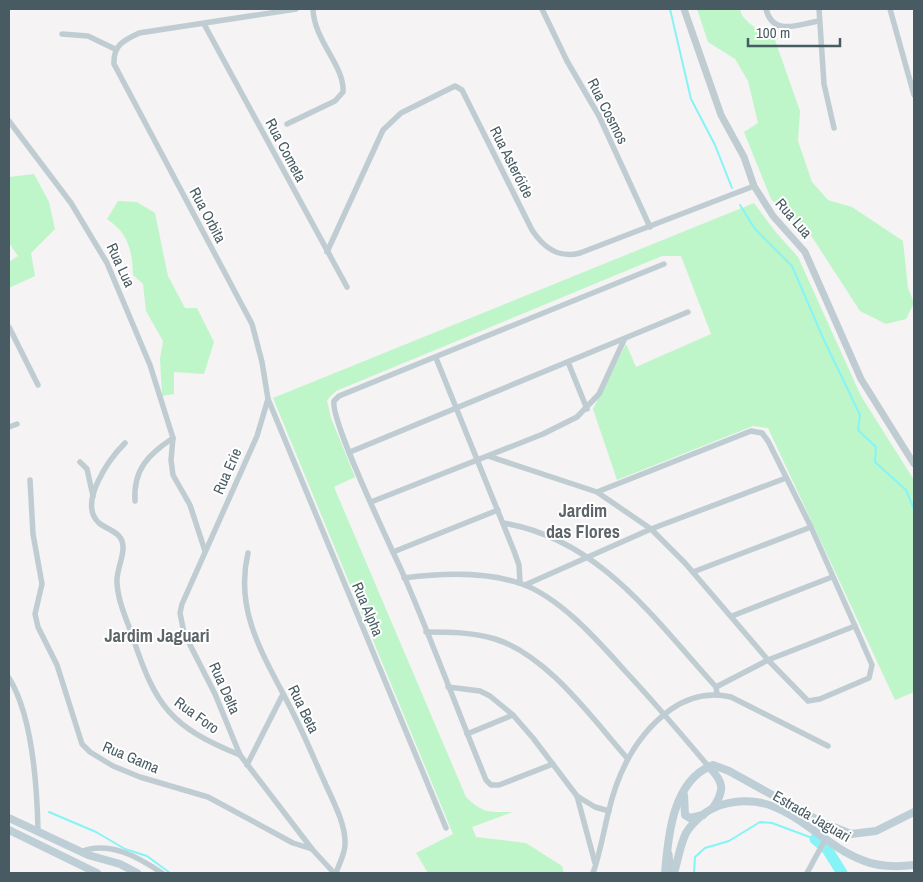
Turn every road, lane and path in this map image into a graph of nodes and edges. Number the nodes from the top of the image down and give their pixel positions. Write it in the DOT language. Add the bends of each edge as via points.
graph roads {
  1 [pos="296,9"];
  2 [pos="313,9"];
  3 [pos="542,9"];
  4 [pos="684,9"];
  5 [pos="766,9"];
  6 [pos="819,9"];
  7 [pos="890,9"];
  8 [pos="819,21"];
  9 [pos="204,24"];
  10 [pos="62,34"];
  11 [pos="115,49"];
  12 [pos="914,95"];
  13 [pos="9,121"];
  14 [pos="287,124"];
  15 [pos="834,128"];
  16 [pos="754,186"];
  17 [pos="650,227"];
  18 [pos="327,252"];
  19 [pos="664,264"];
  20 [pos="347,287"];
  21 [pos="688,312"];
  22 [pos="9,326"];
  23 [pos="624,340"];
  24 [pos="436,358"];
  25 [pos="568,362"];
  26 [pos="38,384"];
  27 [pos="268,399"];
  28 [pos="456,407"];
  29 [pos="587,409"];
  30 [pos="17,424"];
  31 [pos="9,427"];
  32 [pos="173,438"];
  33 [pos="125,443"];
  34 [pos="350,452"];
  35 [pos="488,456"];
  36 [pos="478,459"];
  37 [pos="80,462"];
  38 [pos="914,464"];
  39 [pos="786,478"];
  40 [pos="30,480"];
  41 [pos="598,492"];
  42 [pos="93,497"];
  43 [pos="135,501"];
  44 [pos="371,502"];
  45 [pos="498,510"];
  46 [pos="503,522"];
  47 [pos="811,527"];
  48 [pos="651,529"];
  49 [pos="204,551"];
  50 [pos="393,552"];
  51 [pos="248,553"];
  52 [pos="589,557"];
  53 [pos="693,572"];
  54 [pos="832,577"];
  55 [pos="404,578"];
  56 [pos="522,584"];
  57 [pos="732,616"];
  58 [pos="856,626"];
  59 [pos="426,632"];
  60 [pos="768,660"];
  61 [pos="9,678"];
  62 [pos="448,687"];
  63 [pos="716,690"];
  64 [pos="283,694"];
  65 [pos="664,714"];
  66 [pos="513,715"];
  67 [pos="467,734"];
  68 [pos="828,746"];
  69 [pos="240,755"];
  70 [pos="627,758"];
  71 [pos="553,764"];
  72 [pos="247,766"];
  73 [pos="709,767"];
  74 [pos="684,793"];
  75 [pos="577,796"];
  76 [pos="713,808"];
  77 [pos="798,808"];
  78 [pos="609,811"];
  79 [pos="914,812"];
  80 [pos="703,815"];
  81 [pos="9,818"];
  82 [pos="793,818"];
  83 [pos="446,828"];
  84 [pos="9,830"];
  85 [pos="38,830"];
  86 [pos="667,838"];
  87 [pos="825,840"];
  88 [pos="312,849"];
  89 [pos="80,852"];
  90 [pos="678,862"];
  91 [pos="596,864"];
  92 [pos="914,865"];
  93 [pos="134,871"];
  94 [pos="97,873"];
  95 [pos="121,873"];
  96 [pos="162,873"];
  97 [pos="335,873"];
  98 [pos="593,873"];
  99 [pos="665,873"];
  100 [pos="673,873"];
  101 [pos="678,873"];
  102 [pos="807,873"];
  1 -- 9 [label="street"];
  2 -- 14 [label="street" via="314,26 336,66 343,92 336,100"];
  3 -- 17 [label="street, Rua Cosmos" via="599,116"];
  4 -- 16 [label="street, Rua Lua" via="721,115 744,157"];
  5 -- 8 [label="street" via="774,24 786,27"];
  6 -- 8 [label="street"];
  7 -- 12 [label="street"];
  8 -- 15 [label="street" via="824,84"];
  9 -- 11 [label="street" via="139,33 123,40"];
  9 -- 18 [label="street, Rua Cometa"];
  10 -- 11 [label="street" via="88,36"];
  11 -- 27 [label="street, Rua Orbita" via="114,64 118,76 252,324"];
  13 -- 32 [label="street, Rua Lua" via="70,203 107,263 142,344"];
  16 -- 17 [label="street, Rua Asteróide"];
  16 -- 38 [label="street, Rua Lua" via="773,216 805,252 861,379"];
  17 -- 18 [label="street, Rua Asteróide" via="571,256 558,254 546,246 532,230 462,90 455,86 401,112 383,130"];
  18 -- 20 [label="street, Rua Cometa"];
  19 -- 24 [label="street"];
  21 -- 23 [label="street"];
  22 -- 26 [label="street"];
  23 -- 25 [label="street"];
  23 -- 29 [label="street" via="599,394"];
  24 -- 28 [label="street"];
  24 -- 34 [label="street" via="335,398 333,409"];
  25 -- 28 [label="street"];
  25 -- 29 [label="street"];
  27 -- 49 [label="street, Rua Erie" via="254,442"];
  27 -- 83 [label="street, Rua Alpha"];
  28 -- 34 [label="street"];
  28 -- 36 [label="street"];
  29 -- 35 [label="street" via="543,434"];
  30 -- 31 [label="street"];
  32 -- 43 [label="street" via="146,458 136,480"];
  32 -- 49 [label="street" via="171,469 190,505"];
  33 -- 42 [label="street" via="104,470"];
  34 -- 44 [label="street"];
  35 -- 36 [label="street"];
  35 -- 41 [label="street"];
  36 -- 44 [label="street"];
  36 -- 45 [label="street"];
  37 -- 42 [label="street" via="88,469"];
  39 -- 41 [label="street" via="768,441 762,433 754,431"];
  39 -- 47 [label="street"];
  39 -- 48 [label="street"];
  40 -- 88 [label="street, Rua Gama" via="33,534 42,584 35,614 82,744 113,766 208,797 292,843"];
  41 -- 48 [label="street"];
  42 -- 69 [label="street, Rua Foro" via="95,518 116,533 122,542 118,592 156,696 171,715 189,729"];
  44 -- 50 [label="street"];
  45 -- 46 [label="street"];
  45 -- 50 [label="street"];
  46 -- 52 [label="street" via="530,527"];
  46 -- 56 [label="street" via="519,565"];
  47 -- 53 [label="street"];
  47 -- 54 [label="street"];
  48 -- 52 [label="street"];
  48 -- 53 [label="street"];
  49 -- 69 [label="street, Rua Delta" via="182,604 180,622"];
  50 -- 55 [label="street"];
  51 -- 64 [label="street, Rua Beta" via="245,566 247,613"];
  52 -- 56 [label="street"];
  52 -- 63 [label="street" via="626,588"];
  53 -- 57 [label="street"];
  54 -- 57 [label="street"];
  54 -- 58 [label="street"];
  55 -- 56 [label="street" via="437,574 476,575"];
  55 -- 59 [label="street"];
  56 -- 65 [label="street" via="556,604 586,629"];
  57 -- 60 [label="street"];
  58 -- 60 [label="street"];
  58 -- 60 [label="street" via="872,665 871,675 820,699 808,701 802,697"];
  59 -- 62 [label="street"];
  59 -- 70 [label="street" via="463,632 492,638 533,657 558,680"];
  60 -- 63 [label="street"];
  61 -- 85 [label="street" via="18,695 37,787"];
  62 -- 66 [label="street" via="480,691"];
  62 -- 67 [label="street"];
  63 -- 65 [label="street" via="685,701"];
  63 -- 68 [label="street" via="740,699"];
  64 -- 72 [label="street"];
  64 -- 97 [label="street, Rua Beta" via="330,794 345,835 344,851"];
  65 -- 70 [label="street"];
  65 -- 73 [label="street"];
  66 -- 67 [label="street"];
  66 -- 71 [label="street"];
  67 -- 71 [label="street" via="486,780 492,785"];
  69 -- 72 [label="street, Rua Delta"];
  70 -- 78 [label="street"];
  71 -- 75 [label="street"];
  72 -- 88 [label="street, Rua Delta"];
  73 -- 74 [label="main road"];
  73 -- 76 [label="main road" via="723,787"];
  73 -- 77 [label="main road" via="720,766"];
  74 -- 80 [label="main road" via="685,815 690,818"];
  74 -- 86 [label="main road"];
  75 -- 78 [label="street"];
  75 -- 91 [label="street"];
  76 -- 80 [label="main road, Estrada Jaguari"];
  76 -- 82 [label="main road, Estrada Jaguari" via="748,800 765,804"];
  77 -- 79 [label="main road" via="843,832 862,835 886,828"];
  77 -- 82 [label="main road"];
  78 -- 91 [label="street"];
  80 -- 90 [label="main road, Estrada Jaguari" via="687,832"];
  81 -- 85 [label="main road"];
  82 -- 87 [label="main road, Estrada Jaguari"];
  84 -- 94 [label="main road"];
  85 -- 89 [label="main road"];
  86 -- 99 [label="main road"];
  86 -- 100 [label="street"];
  87 -- 92 [label="main road, Estrada Jaguari" via="869,863"];
  87 -- 102 [label="street"];
  88 -- 97 [label="street, Rua Gama"];
  89 -- 93 [label="main road"];
  89 -- 96 [label="street" via="91,848 118,850"];
  90 -- 100 [label="main road, Estrada Jaguari"];
  90 -- 101 [label="street"];
  91 -- 98 [label="street"];
  93 -- 95 [label="main road"];
}
